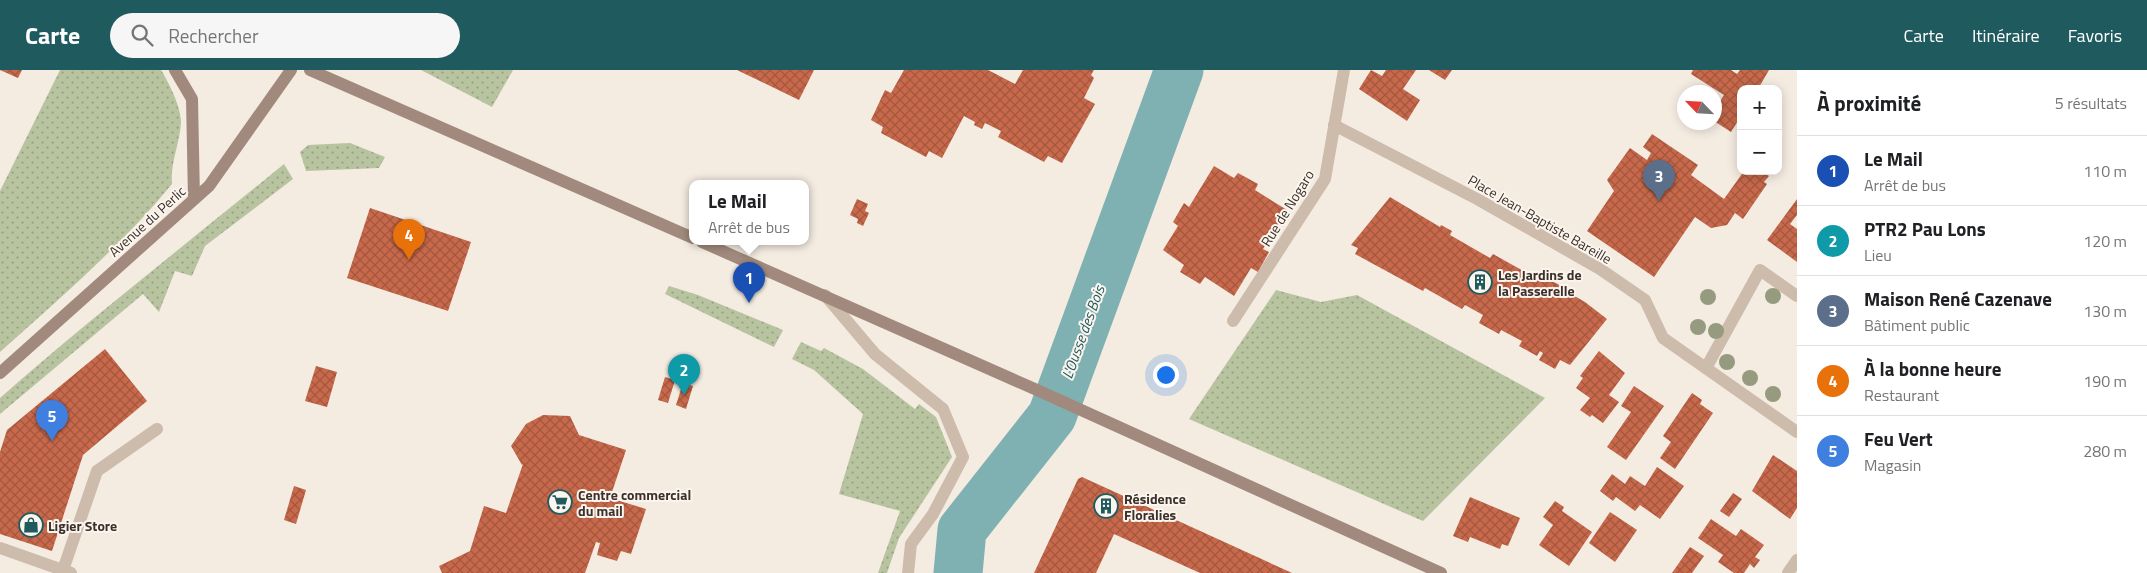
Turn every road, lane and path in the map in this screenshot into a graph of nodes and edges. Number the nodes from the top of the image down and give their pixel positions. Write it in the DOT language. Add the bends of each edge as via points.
graph roads {
  1 [pos="175,70"];
  2 [pos="291,70"];
  3 [pos="310,70"];
  4 [pos="1344,70"];
  5 [pos="1334,125"];
  6 [pos="194,199"];
  7 [pos="689,236"];
  8 [pos="709,245"];
  9 [pos="824,295"];
  10 [pos="1797,296"];
  11 [pos="1232,322"];
  12 [pos="1706,368"];
  13 [pos="0,373"];
  14 [pos="157,429"];
  15 [pos="1797,432"];
  16 [pos="0,548"];
  17 [pos="1797,560"];
  18 [pos="67,572"];
  19 [pos="908,573"];
  20 [pos="1441,573"];
  21 [pos="1788,573"];
  1 -- 6 [label="main road" via="192,99"];
  2 -- 6 [label="main road, Avenue du Perlic" via="209,186"];
  3 -- 7 [label="main road"];
  4 -- 5 [label="street, Rue de Nogaro"];
  5 -- 11 [label="street, Rue de Nogaro" via="1325,179"];
  5 -- 12 [label="street, Place Jean-Baptiste Bareille" via="1479,200 1600,269 1644,300 1663,338"];
  6 -- 13 [label="main road, Avenue du Perlic"];
  8 -- 9 [label="main road"];
  9 -- 19 [label="street" via="875,354 942,409 963,457 933,514 911,544"];
  9 -- 20 [label="main road"];
  10 -- 12 [label="street" via="1760,270"];
  12 -- 15 [label="street, Place Jean-Baptiste Bareille"];
  14 -- 18 [label="street" via="97,471"];
  16 -- 18 [label="street"];
  17 -- 21 [label="street"];
}
